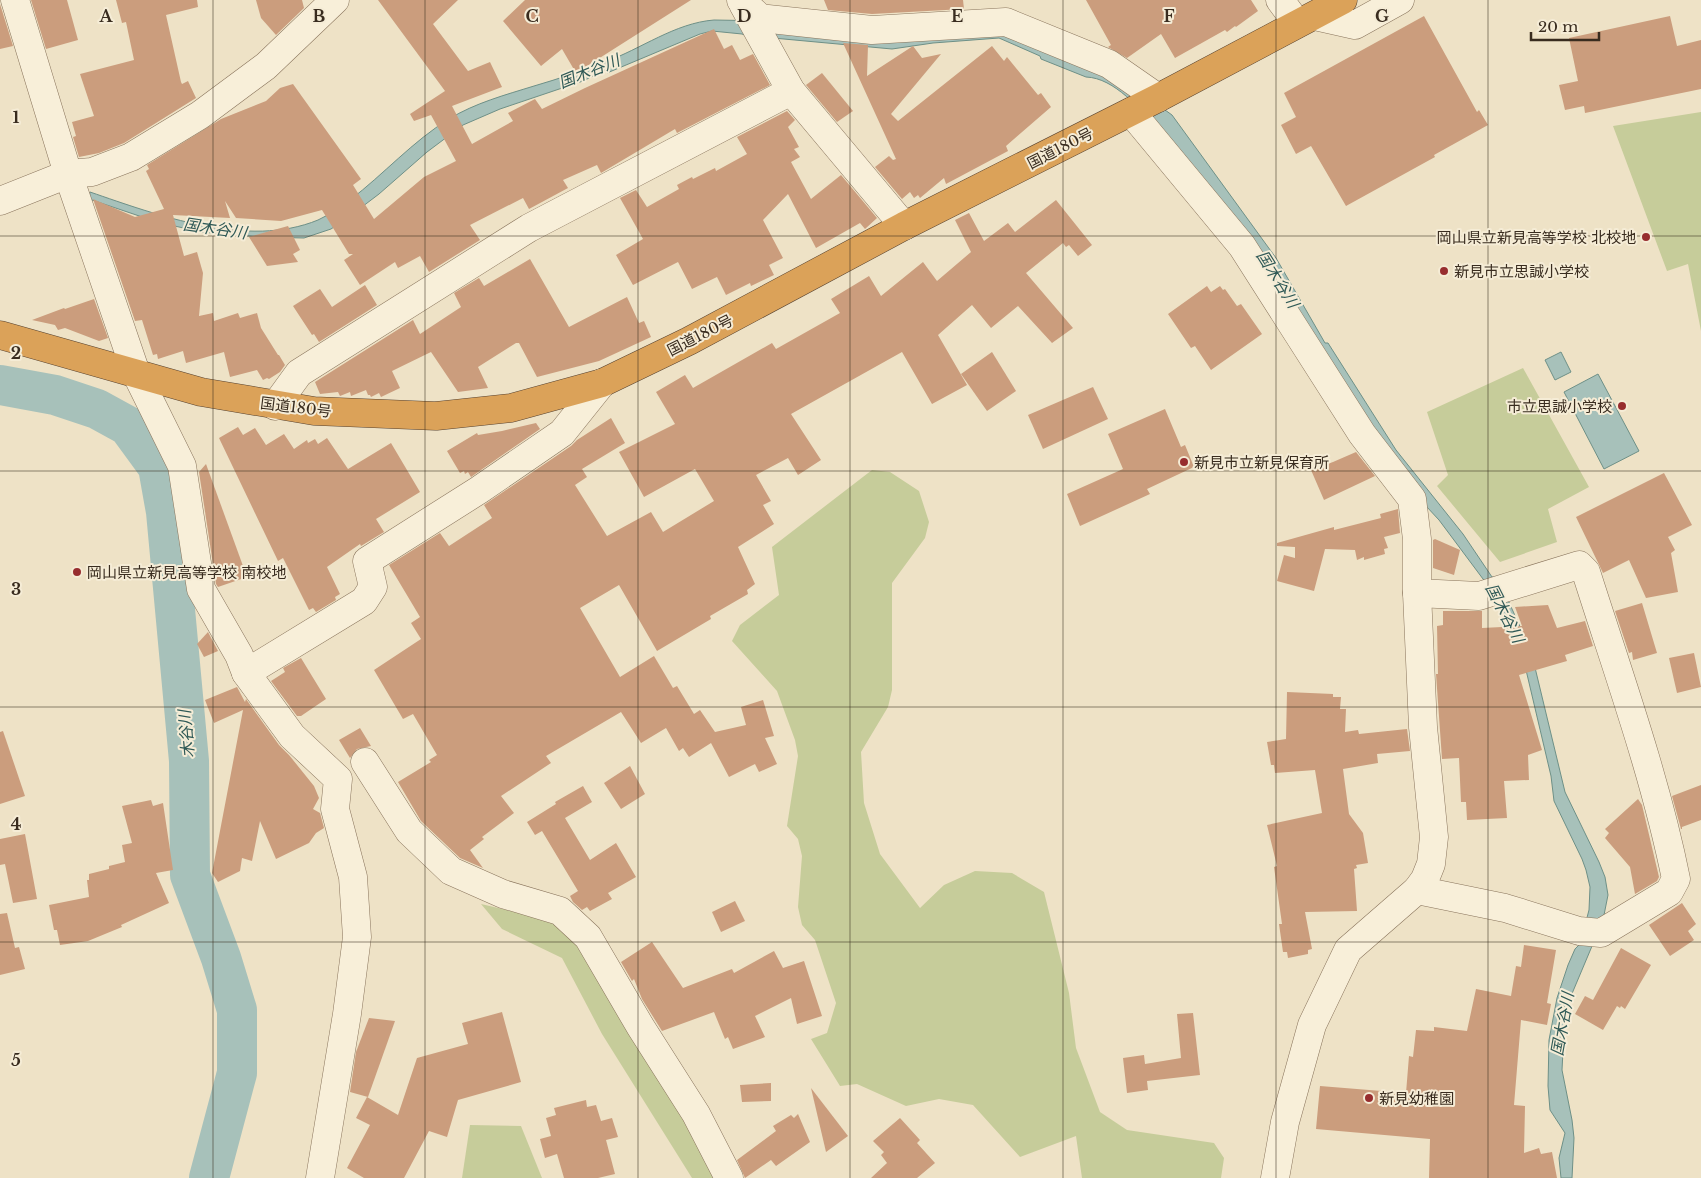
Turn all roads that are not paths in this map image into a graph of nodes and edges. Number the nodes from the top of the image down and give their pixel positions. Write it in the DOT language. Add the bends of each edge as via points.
graph roads {
  1 [pos="15,0"];
  2 [pos="335,0"];
  3 [pos="741,0"];
  4 [pos="1280,0"];
  5 [pos="1344,0"];
  6 [pos="1400,0"];
  7 [pos="1306,19"];
  8 [pos="791,91"];
  9 [pos="1158,98"];
  10 [pos="1131,112"];
  11 [pos="68,174"];
  12 [pos="0,201"];
  13 [pos="904,226"];
  14 [pos="0,335"];
  15 [pos="136,373"];
  16 [pos="602,383"];
  17 [pos="275,406"];
  18 [pos="1417,594"];
  19 [pos="246,673"];
  20 [pos="365,762"];
  21 [pos="1417,890"];
  22 [pos="320,1178"];
  23 [pos="729,1178"];
  24 [pos="1275,1178"];
  1 -- 11 [label="street"];
  2 -- 11 [label="street" via="266,66 200,115 131,156 92,172"];
  3 -- 8 [label="street"];
  3 -- 9 [label="street" via="760,18 872,30 1006,22 1109,64"];
  4 -- 7 [label="street"];
  5 -- 7 [label="highway, 国道180号"];
  6 -- 7 [label="street" via="1355,25"];
  7 -- 9 [label="highway, 国道180号"];
  8 -- 13 [label="street"];
  8 -- 17 [label="street" via="529,228 299,373"];
  9 -- 10 [label="highway, 国道180号"];
  10 -- 13 [label="highway, 国道180号"];
  10 -- 18 [label="street" via="1242,246 1362,434 1412,499 1417,539"];
  11 -- 12 [label="street"];
  11 -- 15 [label="street"];
  13 -- 16 [label="highway, 国道180号" via="689,342"];
  14 -- 15 [label="highway, 国道180号"];
  15 -- 17 [label="highway, 国道180号" via="201,392"];
  15 -- 19 [label="street" via="182,466 201,589"];
  16 -- 17 [label="highway, 国道180号" via="511,408 436,416 314,412"];
  16 -- 19 [label="street" via="562,433 367,561 373,587 364,601"];
  18 -- 21 [label="street" via="1423,727 1434,837 1431,864"];
  18 -- 21 [label="street" via="1479,596 1579,565 1586,572 1632,716 1676,879 1669,892 1590,932 1505,908"];
  19 -- 22 [label="street" via="292,736 338,779 335,809 353,877 357,937"];
  20 -- 23 [label="street" via="409,831 451,871 503,894 560,912 588,937 696,1114"];
  21 -- 24 [label="street" via="1348,950 1312,1025 1285,1122"];
}
